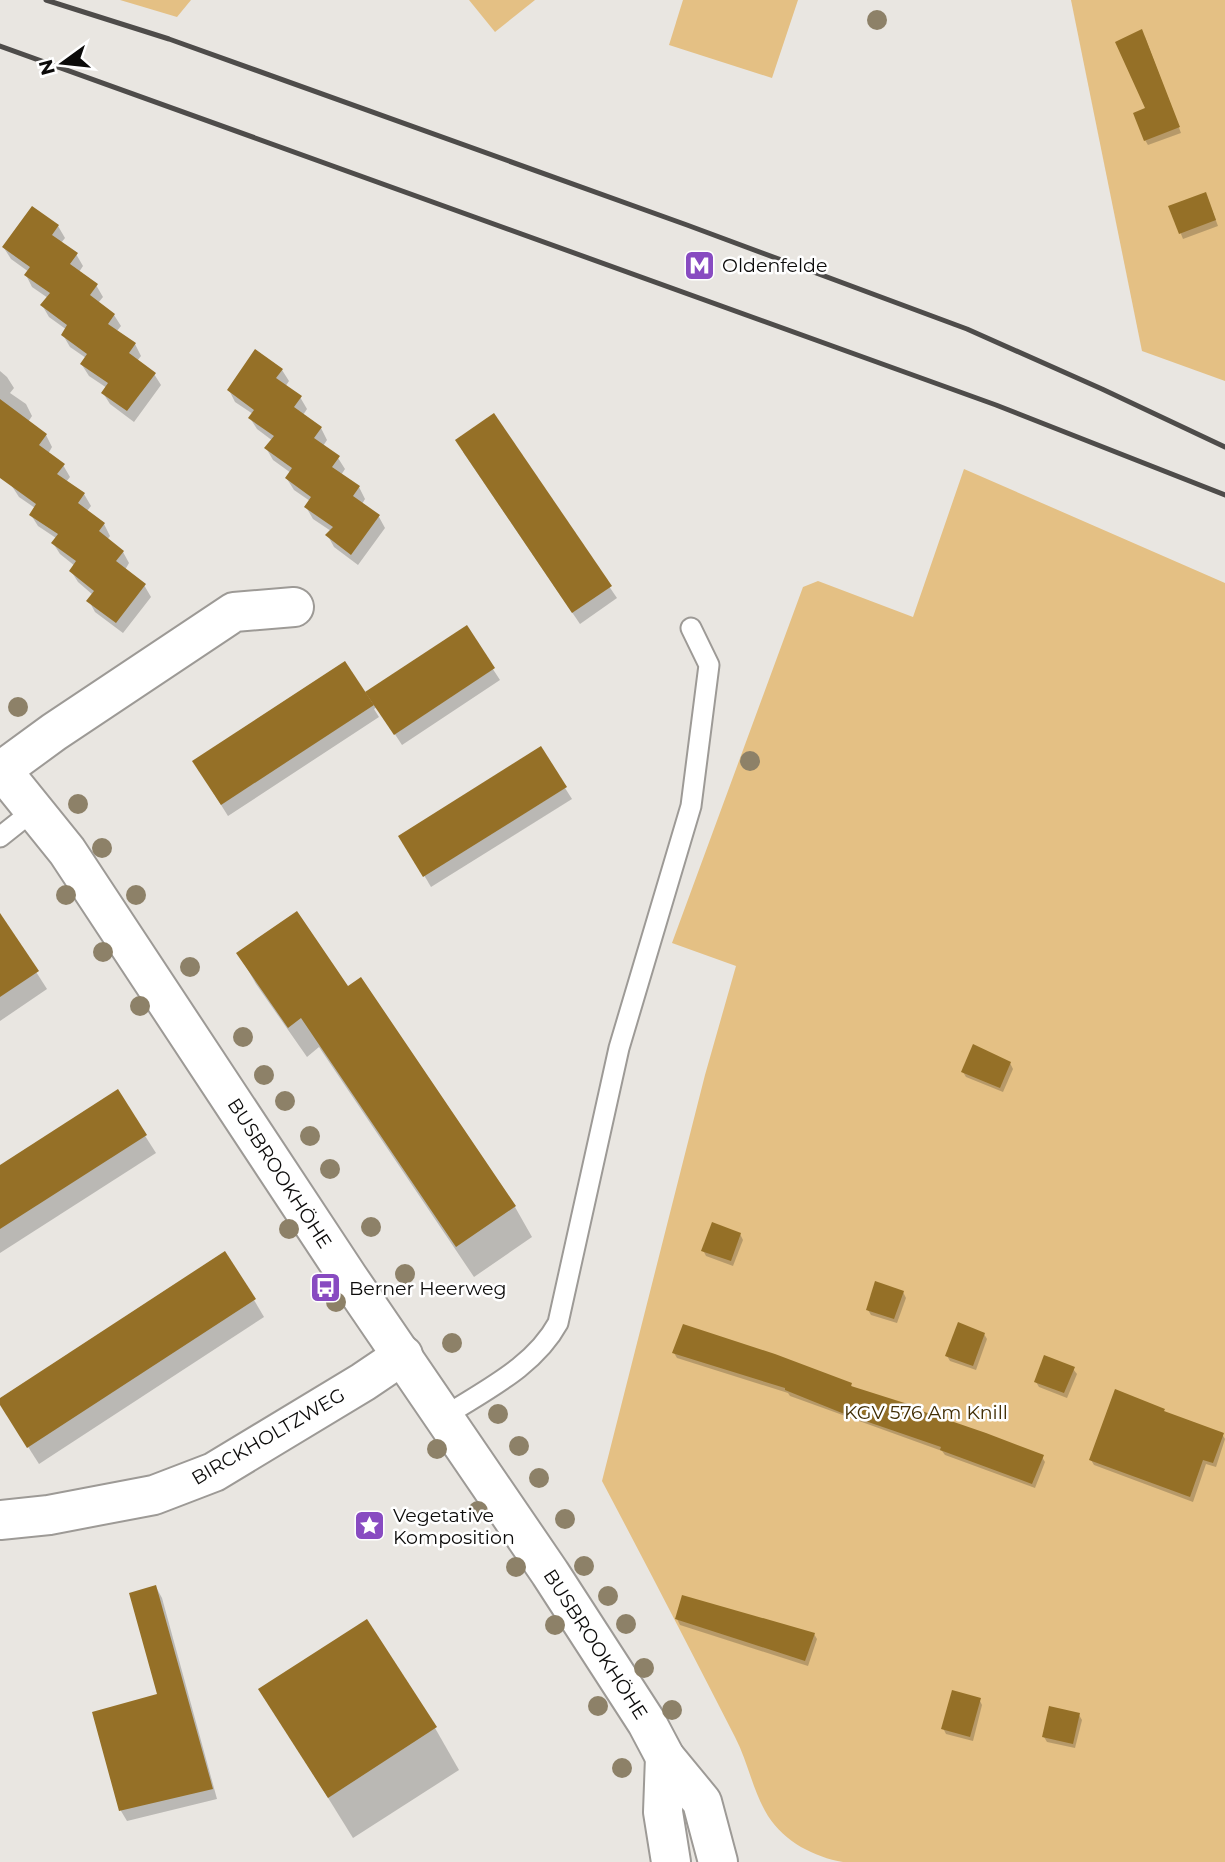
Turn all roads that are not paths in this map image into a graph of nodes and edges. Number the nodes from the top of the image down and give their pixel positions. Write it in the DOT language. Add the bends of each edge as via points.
graph roads {
  1 [pos="294,607"];
  2 [pos="691,628"];
  3 [pos="1,769"];
  4 [pos="34,810"];
  5 [pos="0,837"];
  6 [pos="403,1355"];
  7 [pos="445,1416"];
  8 [pos="0,1520"];
  9 [pos="665,1758"];
  10 [pos="671,1862"];
  11 [pos="718,1862"];
  1 -- 3 [label="street, BUSBROOKHÖHE" via="234,611"];
  2 -- 7 [label="lane" via="709,665 691,806 619,1048 558,1324 528,1362"];
  3 -- 4 [label="street, BUSBROOKHÖHE"];
  4 -- 5 [label="lane"];
  4 -- 6 [label="street, BUSBROOKHÖHE" via="67,850"];
  6 -- 7 [label="street, BUSBROOKHÖHE"];
  6 -- 8 [label="street, BIRCKHOLTZWEG" via="214,1472 154,1495"];
  7 -- 9 [label="street, BUSBROOKHÖHE" via="648,1723"];
  9 -- 10 [label="street, BUSBROOKHÖHE" via="663,1812"];
  9 -- 11 [label="street, BUSBROOKHÖHE" via="702,1802"];
}
